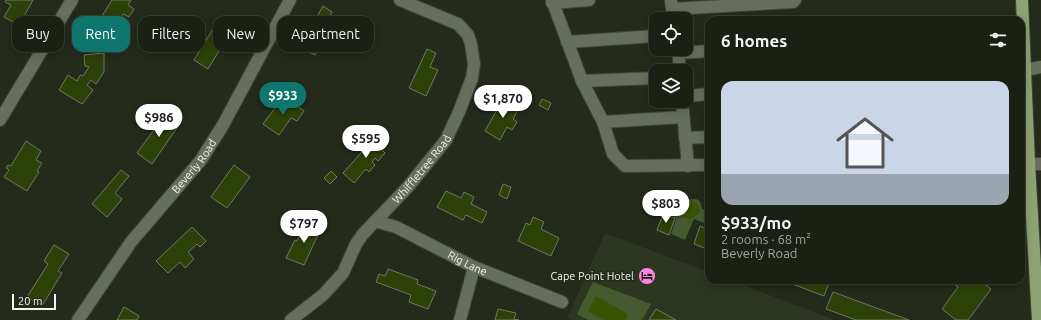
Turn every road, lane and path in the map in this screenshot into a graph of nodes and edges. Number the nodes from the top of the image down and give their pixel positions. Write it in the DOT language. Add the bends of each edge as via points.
graph roads {
  1 [pos="72,0"];
  2 [pos="290,0"];
  3 [pos="400,0"];
  4 [pos="589,0"];
  5 [pos="795,0"];
  6 [pos="1022,0"];
  7 [pos="552,1"];
  8 [pos="672,9"];
  9 [pos="1022,16"];
  10 [pos="649,36"];
  11 [pos="567,42"];
  12 [pos="693,51"];
  13 [pos="705,51"];
  14 [pos="1025,58"];
  15 [pos="1041,67"];
  16 [pos="1026,70"];
  17 [pos="649,78"];
  18 [pos="582,81"];
  19 [pos="705,94"];
  20 [pos="693,95"];
  21 [pos="682,108"];
  22 [pos="683,117"];
  23 [pos="0,120"];
  24 [pos="603,122"];
  25 [pos="705,137"];
  26 [pos="685,138"];
  27 [pos="1035,164"];
  28 [pos="688,166"];
  29 [pos="705,166"];
  30 [pos="1026,188"];
  31 [pos="375,221"];
  32 [pos="474,267"];
  33 [pos="562,302"];
  34 [pos="1039,306"];
  35 [pos="78,320"];
  36 [pos="290,320"];
  37 [pos="460,320"];
  38 [pos="1038,320"];
  1 -- 23 [label="street"];
  2 -- 35 [label="street, Beverly Road" via="223,125 201,160 131,242"];
  3 -- 31 [label="street, Whiffletree Road" via="458,24 468,35 474,64 472,78 446,140 407,188"];
  4 -- 7 [label="street"];
  5 -- 8 [label="street"];
  6 -- 9 [label="main road"];
  7 -- 11 [label="street"];
  10 -- 11 [label="street"];
  11 -- 18 [label="street"];
  12 -- 13 [label="street"];
  14 -- 16 [label="main road"];
  15 -- 16 [label="street"];
  16 -- 27 [label="main road"];
  17 -- 18 [label="street"];
  18 -- 24 [label="street"];
  19 -- 20 [label="street"];
  21 -- 22 [label="street"];
  22 -- 24 [label="street"];
  22 -- 26 [label="street"];
  24 -- 28 [label="street" via="613,154 625,166"];
  25 -- 26 [label="street"];
  26 -- 28 [label="street"];
  27 -- 30 [label="main road"];
  28 -- 29 [label="street"];
  30 -- 34 [label="main road"];
  31 -- 32 [label="street, Rig Lane" via="396,227"];
  31 -- 36 [label="street, Whiffletree Road" via="356,244 343,272 323,295"];
  32 -- 33 [label="street, Rig Lane"];
  32 -- 37 [label="street"];
  34 -- 38 [label="main road"];
}
